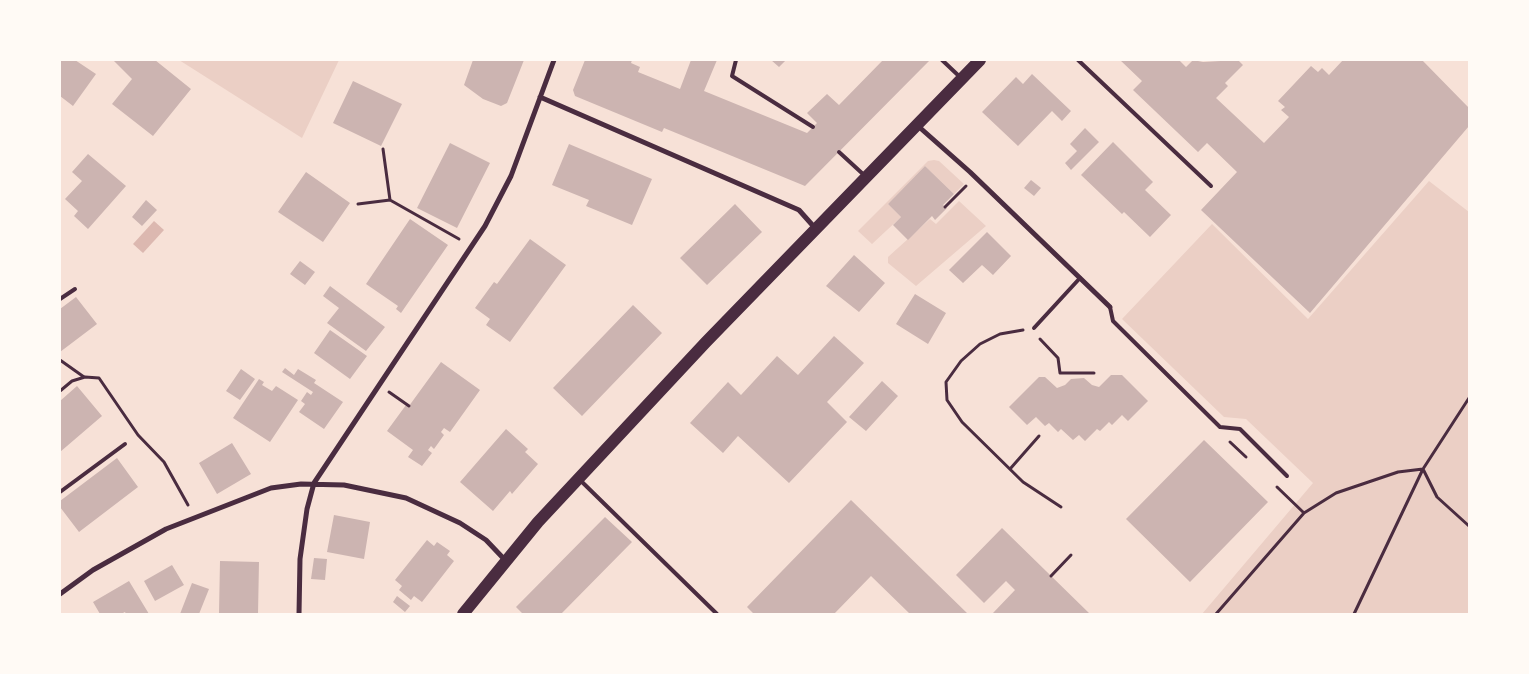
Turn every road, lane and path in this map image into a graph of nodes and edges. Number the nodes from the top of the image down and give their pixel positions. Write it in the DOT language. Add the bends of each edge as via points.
graph roads {
  1 [pos="554,60"];
  2 [pos="736,60"];
  3 [pos="942,60"];
  4 [pos="980,60"];
  5 [pos="1078,60"];
  6 [pos="962,79"];
  7 [pos="540,97"];
  8 [pos="917,125"];
  9 [pos="813,127"];
  10 [pos="383,149"];
  11 [pos="840,152"];
  12 [pos="865,177"];
  13 [pos="975,177"];
  14 [pos="1211,186"];
  15 [pos="390,200"];
  16 [pos="358,204"];
  17 [pos="945,207"];
  18 [pos="815,228"];
  19 [pos="463,241"];
  20 [pos="1080,278"];
  21 [pos="75,289"];
  22 [pos="60,299"];
  23 [pos="1110,307"];
  24 [pos="1034,328"];
  25 [pos="60,360"];
  26 [pos="1094,373"];
  27 [pos="85,377"];
  28 [pos="60,391"];
  29 [pos="389,392"];
  30 [pos="1469,398"];
  31 [pos="409,406"];
  32 [pos="1039,436"];
  33 [pos="125,444"];
  34 [pos="1010,469"];
  35 [pos="1423,469"];
  36 [pos="1288,476"];
  37 [pos="578,479"];
  38 [pos="314,483"];
  39 [pos="60,492"];
  40 [pos="186,501"];
  41 [pos="1060,507"];
  42 [pos="1469,526"];
  43 [pos="1071,554"];
  44 [pos="505,560"];
  45 [pos="1051,576"];
  46 [pos="60,594"];
  47 [pos="299,614"];
  48 [pos="463,614"];
  49 [pos="717,614"];
  50 [pos="1216,614"];
  51 [pos="1354,614"];
  1 -- 7 [label="street"];
  2 -- 9 [label="lane" via="732,76"];
  3 -- 6 [label="lane"];
  4 -- 6 [label="main road"];
  5 -- 14 [label="lane"];
  6 -- 8 [label="main road"];
  7 -- 18 [label="street" via="800,210"];
  7 -- 38 [label="street" via="511,176 485,226"];
  8 -- 12 [label="main road"];
  8 -- 13 [label="street"];
  10 -- 15 [label="path"];
  11 -- 12 [label="lane"];
  12 -- 18 [label="main road"];
  13 -- 17 [label="path"];
  13 -- 20 [label="street"];
  15 -- 16 [label="path"];
  15 -- 19 [label="path"];
  18 -- 37 [label="main road"];
  20 -- 23 [label="street"];
  20 -- 24 [label="lane"];
  21 -- 22 [label="lane"];
  23 -- 36 [label="lane" via="1113,320 1220,427 1240,430"];
  24 -- 26 [label="path" via="1058,358 1060,373"];
  24 -- 34 [label="path" via="1000,334 980,344 961,360 946,382 947,400 962,422"];
  25 -- 27 [label="path"];
  27 -- 28 [label="path" via="72,381"];
  27 -- 40 [label="path" via="99,378 138,435 164,462"];
  29 -- 31 [label="path"];
  30 -- 35 [label="path"];
  32 -- 34 [label="path"];
  33 -- 39 [label="lane"];
  34 -- 41 [label="path"];
  35 -- 42 [label="path" via="1438,497"];
  35 -- 50 [label="path" via="1398,472 1336,493 1304,513"];
  35 -- 51 [label="path"];
  37 -- 44 [label="main road"];
  37 -- 49 [label="lane"];
  38 -- 44 [label="street" via="344,485 406,498 460,523 486,540"];
  38 -- 46 [label="street" via="271,488 166,529 93,570"];
  38 -- 47 [label="street" via="300,559"];
  43 -- 45 [label="path"];
  44 -- 48 [label="main road"];
}
